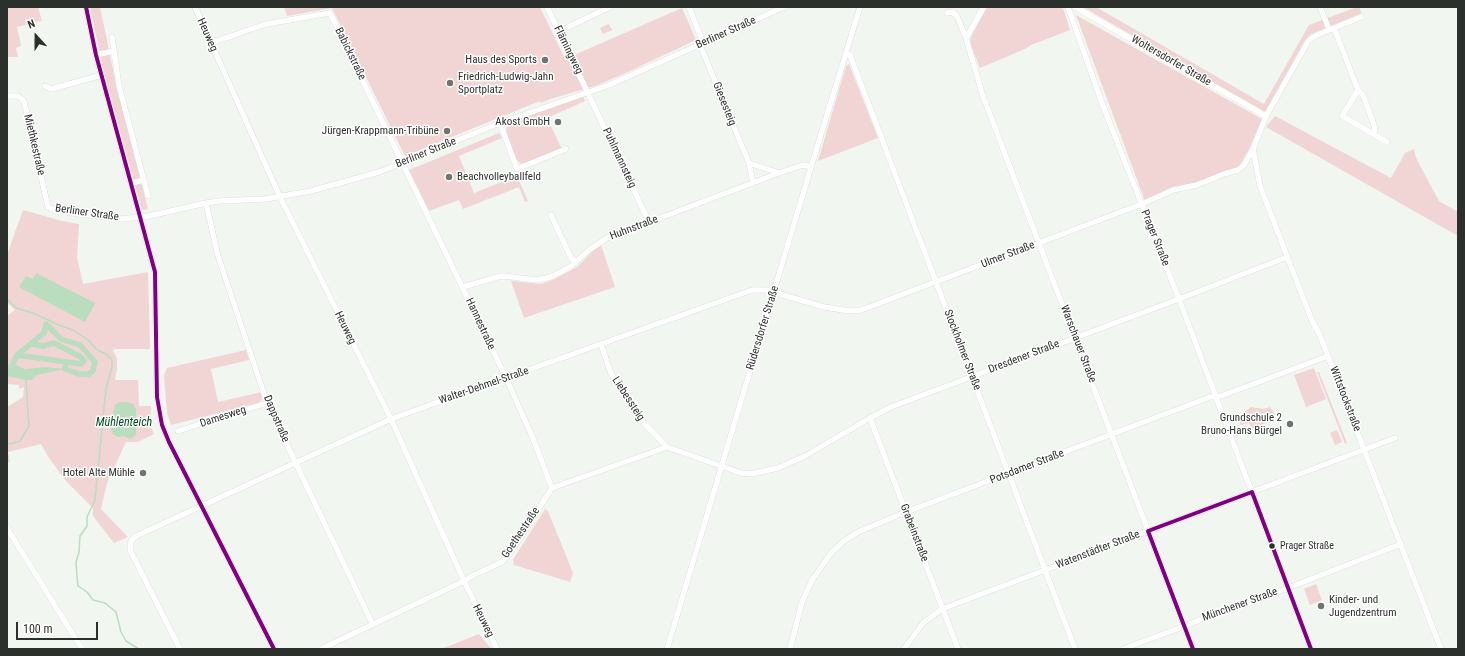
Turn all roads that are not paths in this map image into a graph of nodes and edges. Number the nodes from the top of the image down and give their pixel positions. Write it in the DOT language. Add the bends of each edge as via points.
graph roads {
  1 [pos="86,7"];
  2 [pos="195,7"];
  3 [pos="547,7"];
  4 [pos="610,7"];
  5 [pos="689,7"];
  6 [pos="782,7"];
  7 [pos="860,7"];
  8 [pos="984,7"];
  9 [pos="1068,7"];
  10 [pos="1075,7"];
  11 [pos="1320,7"];
  12 [pos="947,13"];
  13 [pos="1361,17"];
  14 [pos="568,27"];
  15 [pos="1332,28"];
  16 [pos="112,37"];
  17 [pos="966,38"];
  18 [pos="211,43"];
  19 [pos="702,44"];
  20 [pos="114,51"];
  21 [pos="846,54"];
  22 [pos="96,56"];
  23 [pos="102,75"];
  24 [pos="44,86"];
  25 [pos="1358,90"];
  26 [pos="589,93"];
  27 [pos="7,96"];
  28 [pos="1266,116"];
  29 [pos="500,123"];
  30 [pos="1373,134"];
  31 [pos="1387,142"];
  32 [pos="566,149"];
  33 [pos="1253,149"];
  34 [pos="402,163"];
  35 [pos="749,163"];
  36 [pos="811,167"];
  37 [pos="779,173"];
  38 [pos="144,180"];
  39 [pos="132,183"];
  40 [pos="753,183"];
  41 [pos="148,196"];
  42 [pos="280,197"];
  43 [pos="206,203"];
  44 [pos="1142,204"];
  45 [pos="48,207"];
  46 [pos="551,215"];
  47 [pos="141,217"];
  48 [pos="650,222"];
  49 [pos="1040,243"];
  50 [pos="1287,257"];
  51 [pos="576,262"];
  52 [pos="936,282"];
  53 [pos="463,287"];
  54 [pos="774,293"];
  55 [pos="1179,300"];
  56 [pos="1075,338"];
  57 [pos="601,344"];
  58 [pos="1328,356"];
  59 [pos="972,377"];
  60 [pos="506,378"];
  61 [pos="1216,396"];
  62 [pos="267,403"];
  63 [pos="870,418"];
  64 [pos="390,419"];
  65 [pos="178,431"];
  66 [pos="1112,434"];
  67 [pos="1395,438"];
  68 [pos="667,447"];
  69 [pos="1365,449"];
  70 [pos="295,463"];
  71 [pos="721,467"];
  72 [pos="1008,474"];
  73 [pos="552,488"];
  74 [pos="1252,492"];
  75 [pos="202,506"];
  76 [pos="906,512"];
  77 [pos="7,528"];
  78 [pos="1148,531"];
  79 [pos="1401,544"];
  80 [pos="1045,570"];
  81 [pos="464,581"];
  82 [pos="1288,587"];
  83 [pos="942,609"];
  84 [pos="373,625"];
  85 [pos="1185,626"];
  86 [pos="82,649"];
  87 [pos="180,649"];
  88 [pos="274,649"];
  89 [pos="322,649"];
  90 [pos="497,649"];
  91 [pos="667,649"];
  92 [pos="790,649"];
  93 [pos="904,649"];
  94 [pos="958,649"];
  95 [pos="1075,649"];
  96 [pos="1123,649"];
  97 [pos="1193,649"];
  98 [pos="1311,649"];
  99 [pos="1441,649"];
  1 -- 22 [label="street"];
  2 -- 18 [label="street, Heuweg"];
  3 -- 26 [label="street, Flämingweg"];
  4 -- 14 [label="street"];
  5 -- 19 [label="street, Giesesteig"];
  6 -- 19 [label="street, Berliner Straße"];
  7 -- 21 [label="street, Rüdersdorfer Straße"];
  8 -- 17 [label="street"];
  9 -- 44 [label="street, Prager Straße" via="1103,106"];
  10 -- 28 [label="street, Woltersdorfer Straße"];
  11 -- 15 [label="street"];
  12 -- 17 [label="street, Warschauer Straße" via="952,12 957,16"];
  13 -- 15 [label="street"];
  15 -- 25 [label="street"];
  15 -- 28 [label="street" via="1309,40"];
  16 -- 20 [label="street"];
  17 -- 49 [label="street, Warschauer Straße" via="983,96"];
  18 -- 34 [label="street, Babickstraße" via="266,24 330,13"];
  18 -- 42 [label="street, Heuweg"];
  19 -- 26 [label="street, Berliner Straße"];
  19 -- 35 [label="street, Giesesteig"];
  20 -- 22 [label="street"];
  20 -- 38 [label="street" via="119,86"];
  21 -- 36 [label="street, Rüdersdorfer Straße"];
  21 -- 52 [label="street, Stockholmer Straße" via="850,55"];
  22 -- 23 [label="street"];
  23 -- 24 [label="street" via="51,89"];
  23 -- 39 [label="street"];
  25 -- 30 [label="street" via="1363,95 1374,125"];
  25 -- 30 [label="street" via="1342,116"];
  26 -- 29 [label="street, Berliner Straße"];
  26 -- 48 [label="street, Puhlmannsteig"];
  27 -- 45 [label="street, Miethkestraße" via="18,96 24,101"];
  28 -- 33 [label="street"];
  29 -- 32 [label="street" via="517,169"];
  29 -- 34 [label="street, Berliner Straße"];
  30 -- 31 [label="street"];
  33 -- 44 [label="street, Ulmer Straße" via="1238,170 1197,185 1173,190"];
  33 -- 50 [label="street, Wittstockstraße" via="1260,186"];
  34 -- 42 [label="street, Berliner Straße" via="311,191"];
  34 -- 53 [label="street, Hannestraße"];
  35 -- 37 [label="street"];
  35 -- 40 [label="street, Giesesteig"];
  36 -- 37 [label="street, Huhnstraße" via="803,165"];
  36 -- 54 [label="street, Rüdersdorfer Straße"];
  37 -- 40 [label="street, Huhnstraße"];
  38 -- 39 [label="street"];
  38 -- 41 [label="street"];
  39 -- 47 [label="street"];
  40 -- 48 [label="street, Huhnstraße"];
  42 -- 43 [label="street, Berliner Straße"];
  42 -- 64 [label="street, Heuweg"];
  43 -- 47 [label="street, Berliner Straße"];
  43 -- 62 [label="street, Dappstraße" via="218,256"];
  44 -- 49 [label="street, Ulmer Straße"];
  44 -- 55 [label="street, Prager Straße"];
  45 -- 47 [label="street, Berliner Straße" via="57,211 122,218"];
  46 -- 51 [label="street" via="571,258"];
  47 -- 75 [label="street" via="155,272 159,415 164,431"];
  48 -- 51 [label="street, Huhnstraße" via="601,241"];
  49 -- 52 [label="street, Ulmer Straße"];
  49 -- 56 [label="street, Warschauer Straße"];
  50 -- 55 [label="street, Dresdener Straße"];
  50 -- 58 [label="street, Wittstockstraße"];
  51 -- 53 [label="street, Huhnstraße" via="563,272 545,279 504,276"];
  52 -- 54 [label="street, Ulmer Straße" via="861,310 850,311 824,307"];
  52 -- 59 [label="street, Stockholmer Straße"];
  53 -- 60 [label="street, Hannestraße"];
  54 -- 57 [label="street, Walter-Dehmel-Straße" via="752,290"];
  54 -- 71 [label="street, Rüdersdorfer Straße"];
  55 -- 56 [label="street, Dresdener Straße"];
  55 -- 61 [label="street, Prager Straße"];
  56 -- 59 [label="street, Dresdener Straße"];
  56 -- 66 [label="street, Warschauer Straße"];
  57 -- 60 [label="street, Walter-Dehmel-Straße"];
  57 -- 68 [label="street, Liebessteig" via="610,372 625,398"];
  58 -- 61 [label="street, Potsdamer Straße"];
  58 -- 69 [label="street, Wittstockstraße"];
  59 -- 63 [label="street, Dresdener Straße" via="891,407"];
  59 -- 72 [label="street, Stockholmer Straße"];
  60 -- 64 [label="street, Walter-Dehmel-Straße"];
  60 -- 73 [label="street, Hannestraße"];
  61 -- 66 [label="street, Potsdamer Straße"];
  61 -- 74 [label="street, Prager Straße"];
  62 -- 65 [label="street, Damesweg"];
  62 -- 70 [label="street, Dappstraße"];
  63 -- 71 [label="street, Dresdener Straße" via="805,456 778,468 750,474"];
  63 -- 76 [label="street, Grabeinstraße"];
  64 -- 70 [label="street, Walter-Dehmel-Straße"];
  64 -- 81 [label="street, Heuweg"];
  66 -- 72 [label="street, Potsdamer Straße"];
  66 -- 78 [label="street, Warschauer Straße"];
  67 -- 69 [label="street, Watenstädter Straße"];
  68 -- 71 [label="street"];
  68 -- 73 [label="street"];
  69 -- 74 [label="street, Watenstädter Straße"];
  69 -- 79 [label="street, Wittstockstraße"];
  70 -- 75 [label="street, Walter-Dehmel-Straße"];
  70 -- 84 [label="street, Dappstraße"];
  71 -- 91 [label="street, Rüdersdorfer Straße"];
  72 -- 76 [label="street, Potsdamer Straße"];
  72 -- 80 [label="street, Stockholmer Straße"];
  73 -- 81 [label="street, Goethestraße" via="502,562"];
  74 -- 78 [label="street, Watenstädter Straße"];
  74 -- 82 [label="street, Prager Straße"];
  75 -- 87 [label="street, Walter-Dehmel-Straße" via="136,536 131,541 130,550"];
  75 -- 88 [label="street"];
  76 -- 83 [label="street, Grabeinstraße"];
  76 -- 92 [label="street, Potsdamer Straße" via="858,532 832,552 817,570 806,593"];
  77 -- 86 [label="street"];
  78 -- 80 [label="street, Watenstädter Straße"];
  78 -- 85 [label="street, Warschauer Straße"];
  79 -- 82 [label="street, Münchener Straße"];
  79 -- 99 [label="street, Wittstockstraße"];
  80 -- 83 [label="street, Watenstädter Straße"];
  80 -- 95 [label="street, Stockholmer Straße"];
  81 -- 84 [label="street, Goethestraße"];
  81 -- 90 [label="street, Heuweg"];
  82 -- 85 [label="street, Münchener Straße"];
  82 -- 98 [label="street, Prager Straße"];
  83 -- 93 [label="street, Watenstädter Straße" via="923,623"];
  83 -- 94 [label="street, Grabeinstraße"];
  84 -- 89 [label="street, Goethestraße"];
  85 -- 96 [label="street, Münchener Straße"];
  85 -- 97 [label="street, Warschauer Straße"];
}
